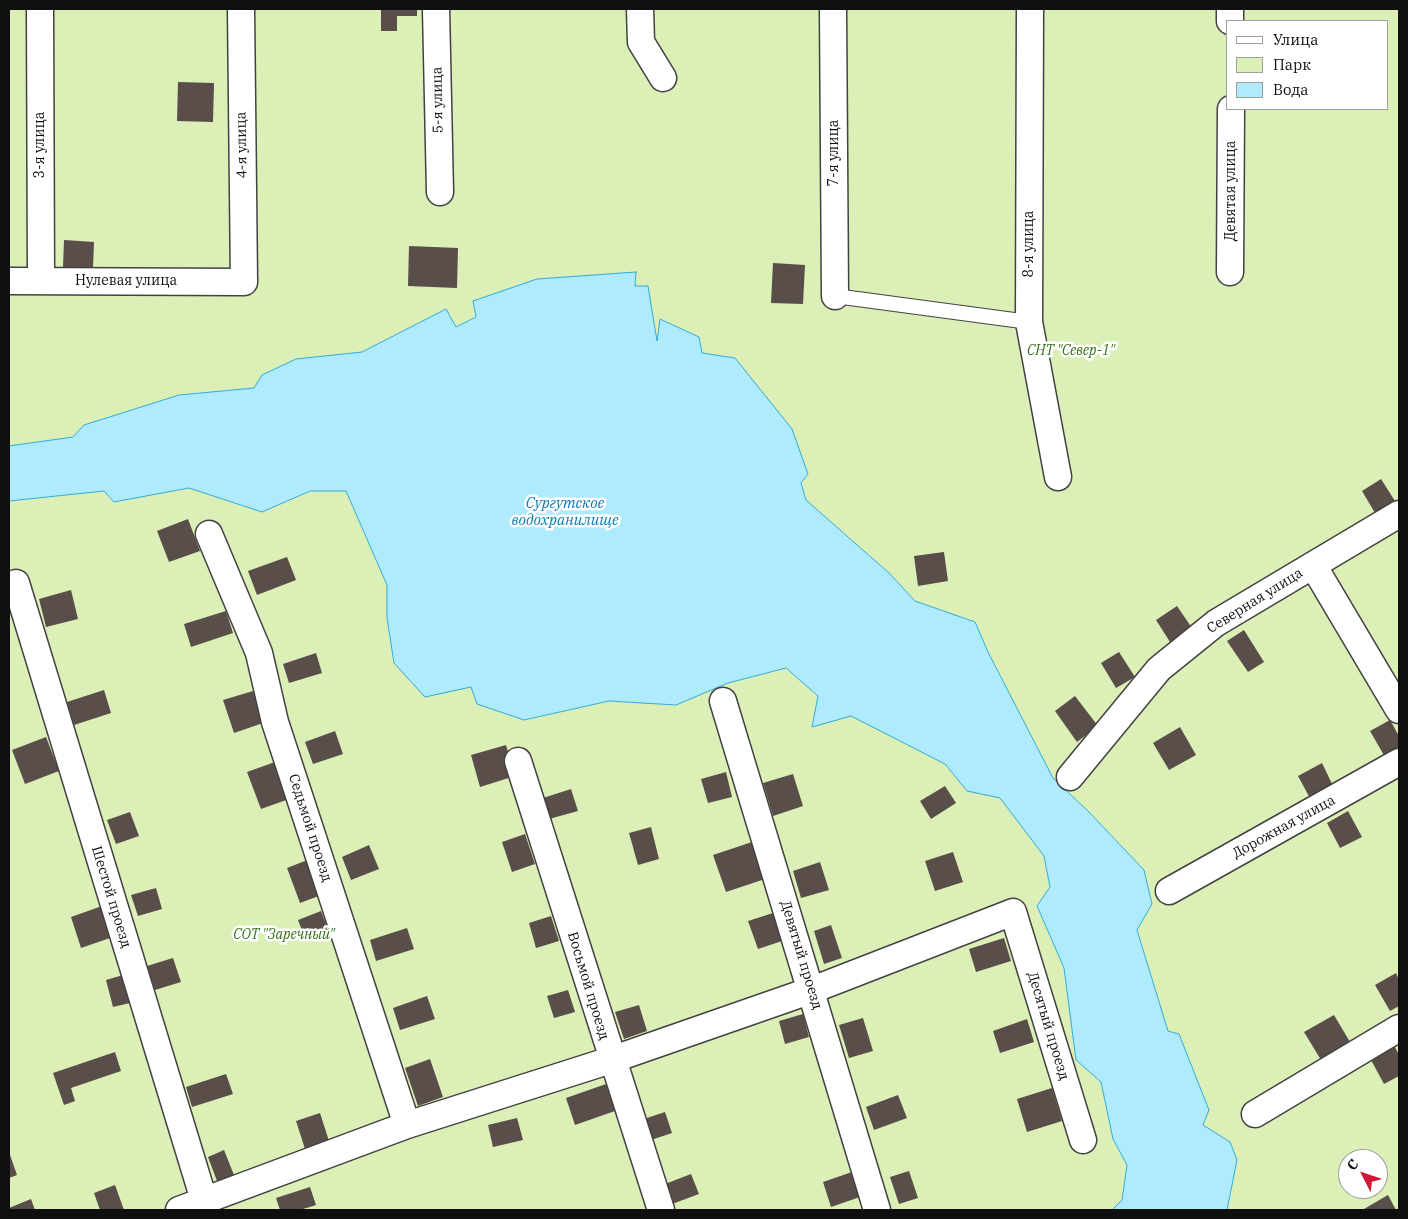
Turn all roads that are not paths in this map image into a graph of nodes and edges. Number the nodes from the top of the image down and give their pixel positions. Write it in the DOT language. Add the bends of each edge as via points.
graph roads {
  1 [pos="40,9"];
  2 [pos="240,9"];
  3 [pos="436,9"];
  4 [pos="640,9"];
  5 [pos="833,9"];
  6 [pos="1030,9"];
  7 [pos="663,78"];
  8 [pos="1231,110"];
  9 [pos="440,192"];
  10 [pos="1230,272"];
  11 [pos="9,281"];
  12 [pos="41,281"];
  13 [pos="244,282"];
  14 [pos="835,296"];
  15 [pos="1028,322"];
  16 [pos="1058,477"];
  17 [pos="1399,514"];
  18 [pos="209,534"];
  19 [pos="1313,566"];
  20 [pos="16,583"];
  21 [pos="723,701"];
  22 [pos="1399,710"];
  23 [pos="518,761"];
  24 [pos="1399,762"];
  25 [pos="1070,777"];
  26 [pos="1169,891"];
  27 [pos="812,990"];
  28 [pos="1399,1028"];
  29 [pos="611,1060"];
  30 [pos="1255,1114"];
  31 [pos="407,1125"];
  32 [pos="1083,1140"];
  33 [pos="205,1206"];
  34 [pos="179,1210"];
  35 [pos="661,1210"];
  36 [pos="877,1210"];
  1 -- 12 [label="street, 3-я улица"];
  2 -- 13 [label="street, 4-я улица"];
  3 -- 9 [label="street, 5-я улица"];
  4 -- 7 [label="street" via="640,42"];
  5 -- 14 [label="street, 7-я улица"];
  6 -- 15 [label="street, 8-я улица"];
  8 -- 10 [label="street, Девятая улица"];
  11 -- 12 [label="street, Нулевая улица"];
  12 -- 13 [label="street, Нулевая улица"];
  14 -- 15 [label="lane"];
  15 -- 16 [label="street, 8-я улица"];
  17 -- 19 [label="street, Северная улица"];
  18 -- 31 [label="street, Седьмой проезд" via="258,653 275,722"];
  19 -- 22 [label="street"];
  19 -- 25 [label="street, Северная улица" via="1216,623 1159,669"];
  20 -- 33 [label="street, Шестой проезд"];
  21 -- 27 [label="street, Девятый проезд"];
  23 -- 29 [label="street, Восьмой проезд"];
  24 -- 26 [label="street, Дорожная улица"];
  27 -- 29 [label="street"];
  27 -- 32 [label="street, Десятый проезд" via="1013,912"];
  27 -- 36 [label="street, Девятый проезд"];
  28 -- 30 [label="street"];
  29 -- 31 [label="street"];
  29 -- 35 [label="street, Восьмой проезд"];
  31 -- 33 [label="street"];
  33 -- 34 [label="street"];
}
